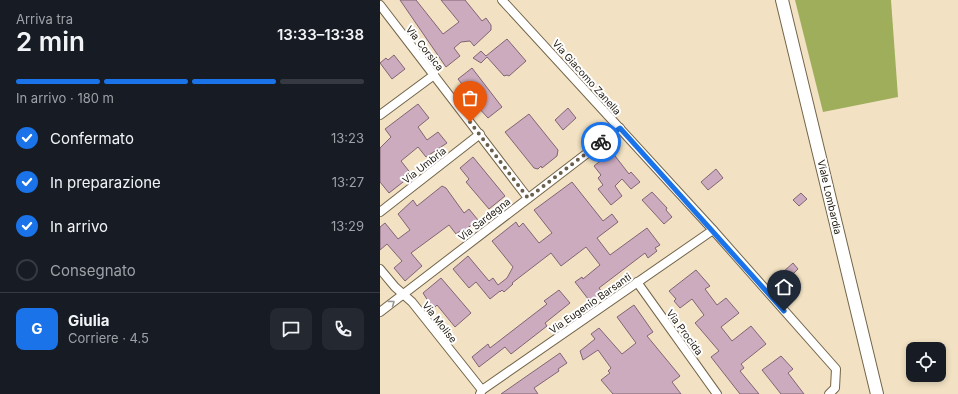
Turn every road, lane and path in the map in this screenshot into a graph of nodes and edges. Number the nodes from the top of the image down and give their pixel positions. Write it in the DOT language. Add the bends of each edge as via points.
graph roads {
  1 [pos="502,0"];
  2 [pos="782,0"];
  3 [pos="380,5"];
  4 [pos="434,75"];
  5 [pos="380,116"];
  6 [pos="620,128"];
  7 [pos="480,134"];
  8 [pos="528,198"];
  9 [pos="380,212"];
  10 [pos="713,230"];
  11 [pos="380,269"];
  12 [pos="638,282"];
  13 [pos="403,294"];
  14 [pos="380,312"];
  15 [pos="481,392"];
  16 [pos="715,393"];
  17 [pos="828,394"];
  18 [pos="877,394"];
  1 -- 6 [label="street, Via Giacomo Zanella"];
  2 -- 18 [label="main road, Viale Lombardia"];
  3 -- 4 [label="street, Via Corsica"];
  4 -- 5 [label="street"];
  4 -- 7 [label="street, Via Corsica"];
  6 -- 8 [label="street, Via Sardegna"];
  6 -- 10 [label="street, Via Giacomo Zanella"];
  7 -- 8 [label="street, Via Corsica"];
  7 -- 9 [label="street, Via Umbria"];
  8 -- 13 [label="street, Via Sardegna"];
  10 -- 12 [label="street, Via Eugenio Barsanti"];
  10 -- 17 [label="street, Via Giacomo Zanella" via="836,368 835,388"];
  11 -- 13 [label="street, Via Molise"];
  12 -- 15 [label="street, Via Eugenio Barsanti"];
  12 -- 16 [label="street, Via Procida"];
  14 -- 13 [label="street, Via Sardegna, one-way"];
  13 -- 15 [label="street, Via Molise" via="412,302"];
}
